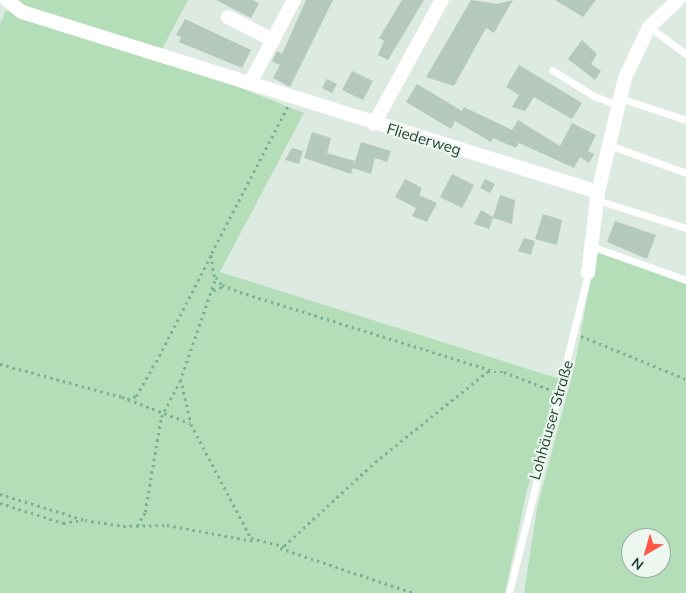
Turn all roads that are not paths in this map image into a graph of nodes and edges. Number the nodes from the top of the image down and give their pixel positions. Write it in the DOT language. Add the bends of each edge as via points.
graph roads {
  1 [pos="8,0"];
  2 [pos="294,0"];
  3 [pos="442,0"];
  4 [pos="678,0"];
  5 [pos="228,17"];
  6 [pos="650,26"];
  7 [pos="273,40"];
  8 [pos="686,54"];
  9 [pos="552,70"];
  10 [pos="250,83"];
  11 [pos="619,101"];
  12 [pos="686,120"];
  13 [pos="374,124"];
  14 [pos="609,145"];
  15 [pos="686,173"];
  16 [pos="598,196"];
  17 [pos="686,228"];
  18 [pos="591,246"];
  19 [pos="588,273"];
  20 [pos="686,280"];
  21 [pos="509,593"];
  1 -- 10 [label="street, Fliederweg" via="22,12"];
  2 -- 7 [label="street"];
  3 -- 13 [label="street"];
  4 -- 6 [label="street, Lohhäuser Straße"];
  5 -- 7 [label="street"];
  6 -- 8 [label="lane"];
  6 -- 11 [label="street, Lohhäuser Straße" via="630,61"];
  7 -- 10 [label="street"];
  9 -- 11 [label="lane" via="594,96"];
  10 -- 13 [label="street, Fliederweg"];
  11 -- 12 [label="lane"];
  11 -- 14 [label="street, Lohhäuser Straße"];
  13 -- 16 [label="street, Fliederweg"];
  14 -- 15 [label="lane"];
  14 -- 16 [label="street, Lohhäuser Straße"];
  16 -- 17 [label="lane"];
  16 -- 18 [label="street, Lohhäuser Straße"];
  18 -- 19 [label="street, Lohhäuser Straße"];
  18 -- 20 [label="lane"];
  19 -- 21 [label="lane, Lohhäuser Straße"];
}
